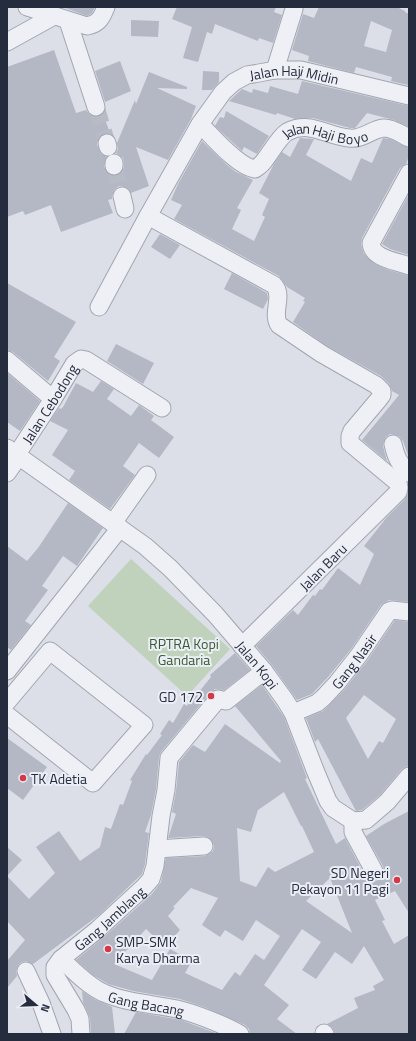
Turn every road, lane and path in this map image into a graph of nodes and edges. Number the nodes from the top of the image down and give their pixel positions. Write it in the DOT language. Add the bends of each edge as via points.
graph roads {
  1 [pos="27,7"];
  2 [pos="106,7"];
  3 [pos="294,9"];
  4 [pos="61,19"];
  5 [pos="7,42"];
  6 [pos="275,70"];
  7 [pos="408,93"];
  8 [pos="96,106"];
  9 [pos="200,124"];
  10 [pos="409,138"];
  11 [pos="409,173"];
  12 [pos="148,216"];
  13 [pos="409,266"];
  14 [pos="98,307"];
  15 [pos="7,360"];
  16 [pos="53,399"];
  17 [pos="162,408"];
  18 [pos="393,444"];
  19 [pos="14,453"];
  20 [pos="7,472"];
  21 [pos="147,475"];
  22 [pos="404,479"];
  23 [pos="117,526"];
  24 [pos="409,612"];
  25 [pos="242,646"];
  26 [pos="7,671"];
  27 [pos="258,676"];
  28 [pos="7,702"];
  29 [pos="293,713"];
  30 [pos="7,715"];
  31 [pos="409,776"];
  32 [pos="353,821"];
  33 [pos="204,846"];
  34 [pos="157,849"];
  35 [pos="374,871"];
  36 [pos="61,959"];
  37 [pos="26,971"];
  38 [pos="52,1034"];
  39 [pos="81,1034"];
  40 [pos="240,1034"];
  1 -- 4 [label="street"];
  2 -- 4 [label="street" via="100,20 92,26"];
  3 -- 6 [label="street"];
  4 -- 5 [label="street"];
  4 -- 8 [label="street"];
  6 -- 7 [label="street, Jalan Haji Midin" via="309,71"];
  6 -- 9 [label="street, Jalan Haji Midin" via="247,75 234,82"];
  9 -- 10 [label="street, Jalan Haji Boyo" via="238,161 255,169 263,163 285,133 298,128 314,128 350,139 384,128"];
  9 -- 12 [label="street, Jalan Haji Midin"];
  11 -- 13 [label="street" via="371,243 374,252 380,256"];
  12 -- 14 [label="street, Jalan Haji Midin"];
  12 -- 22 [label="street" via="274,285 278,292 276,321 279,325 380,388 382,395 352,431 349,440 396,481"];
  15 -- 16 [label="street"];
  16 -- 17 [label="street, Jalan Cebodong" via="74,364 86,360"];
  16 -- 19 [label="street, Jalan Cebodong"];
  18 -- 22 [label="street" via="396,458 403,468"];
  19 -- 20 [label="street, Jalan Cebodong"];
  19 -- 23 [label="street, Jalan Kopi"];
  21 -- 23 [label="street"];
  22 -- 25 [label="street, Jalan Baru" via="396,494"];
  23 -- 25 [label="street, Jalan Kopi" via="170,568"];
  23 -- 26 [label="street"];
  24 -- 29 [label="street, Gang Nasir" via="389,611 359,655 328,693 318,703"];
  25 -- 27 [label="street, Jalan Kopi"];
  27 -- 29 [label="street, Jalan Kopi"];
  27 -- 34 [label="street, Gang Jamblang" via="226,701 218,699 169,758"];
  28 -- 30 [label="street" via="50,651 144,725 93,783"];
  29 -- 32 [label="street, Jalan Kopi" via="328,801 333,808"];
  31 -- 32 [label="street" via="387,802 366,820"];
  32 -- 35 [label="street" via="353,832"];
  33 -- 34 [label="street"];
  34 -- 36 [label="street, Gang Jamblang" via="155,866 144,887"];
  36 -- 39 [label="street, Gang Jamblang" via="55,967 55,975 80,1019"];
  36 -- 40 [label="street, Gang Bacang" via="105,994 179,1010"];
  37 -- 38 [label="street"];
}
